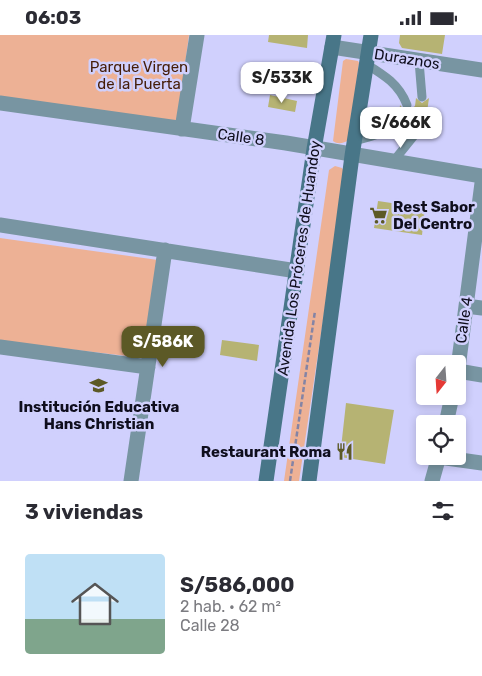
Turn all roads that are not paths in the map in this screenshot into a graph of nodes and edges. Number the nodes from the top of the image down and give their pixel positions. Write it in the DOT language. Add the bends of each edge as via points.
graph roads {
  1 [pos="197,35"];
  2 [pos="371,35"];
  3 [pos="333,41"];
  4 [pos="367,58"];
  5 [pos="419,61"];
  6 [pos="482,70"];
  7 [pos="422,97"];
  8 [pos="0,103"];
  9 [pos="406,105"];
  10 [pos="404,119"];
  11 [pos="182,129"];
  12 [pos="417,132"];
  13 [pos="314,149"];
  14 [pos="353,149"];
  15 [pos="392,163"];
  16 [pos="482,177"];
  17 [pos="482,183"];
  18 [pos="0,225"];
  19 [pos="165,250"];
  20 [pos="297,271"];
  21 [pos="466,306"];
  22 [pos="482,308"];
  23 [pos="0,347"];
  24 [pos="460,355"];
  25 [pos="148,367"];
  26 [pos="466,372"];
  27 [pos="482,375"];
  28 [pos="466,461"];
  29 [pos="482,463"];
  30 [pos="437,465"];
  31 [pos="131,481"];
  32 [pos="266,481"];
  33 [pos="309,481"];
  34 [pos="432,481"];
  1 -- 11 [label="street"];
  2 -- 4 [label="main road"];
  3 -- 4 [label="street, Duraznos"];
  3 -- 13 [label="main road, Avenida Los Próceres de Huandoy"];
  4 -- 5 [label="street, Duraznos"];
  4 -- 9 [label="lane" via="402,92"];
  4 -- 14 [label="main road"];
  5 -- 6 [label="street, Duraznos"];
  5 -- 7 [label="lane"];
  8 -- 11 [label="street, Calle 8"];
  10 -- 14 [label="lane" via="394,128"];
  11 -- 13 [label="street, Calle 8"];
  12 -- 15 [label="lane"];
  13 -- 14 [label="street, Calle 8"];
  13 -- 20 [label="main road, Avenida Los Próceres de Huandoy"];
  14 -- 15 [label="street, Calle 8"];
  14 -- 33 [label="main road"];
  15 -- 16 [label="street, Calle 8"];
  17 -- 21 [label="street, Calle 4"];
  18 -- 19 [label="street"];
  19 -- 20 [label="street"];
  19 -- 25 [label="street"];
  20 -- 32 [label="main road, Avenida Los Próceres de Huandoy"];
  21 -- 22 [label="street"];
  21 -- 24 [label="street, Calle 4"];
  23 -- 25 [label="street"];
  25 -- 31 [label="street"];
  26 -- 27 [label="street"];
  28 -- 29 [label="street"];
  30 -- 34 [label="street"];
}
